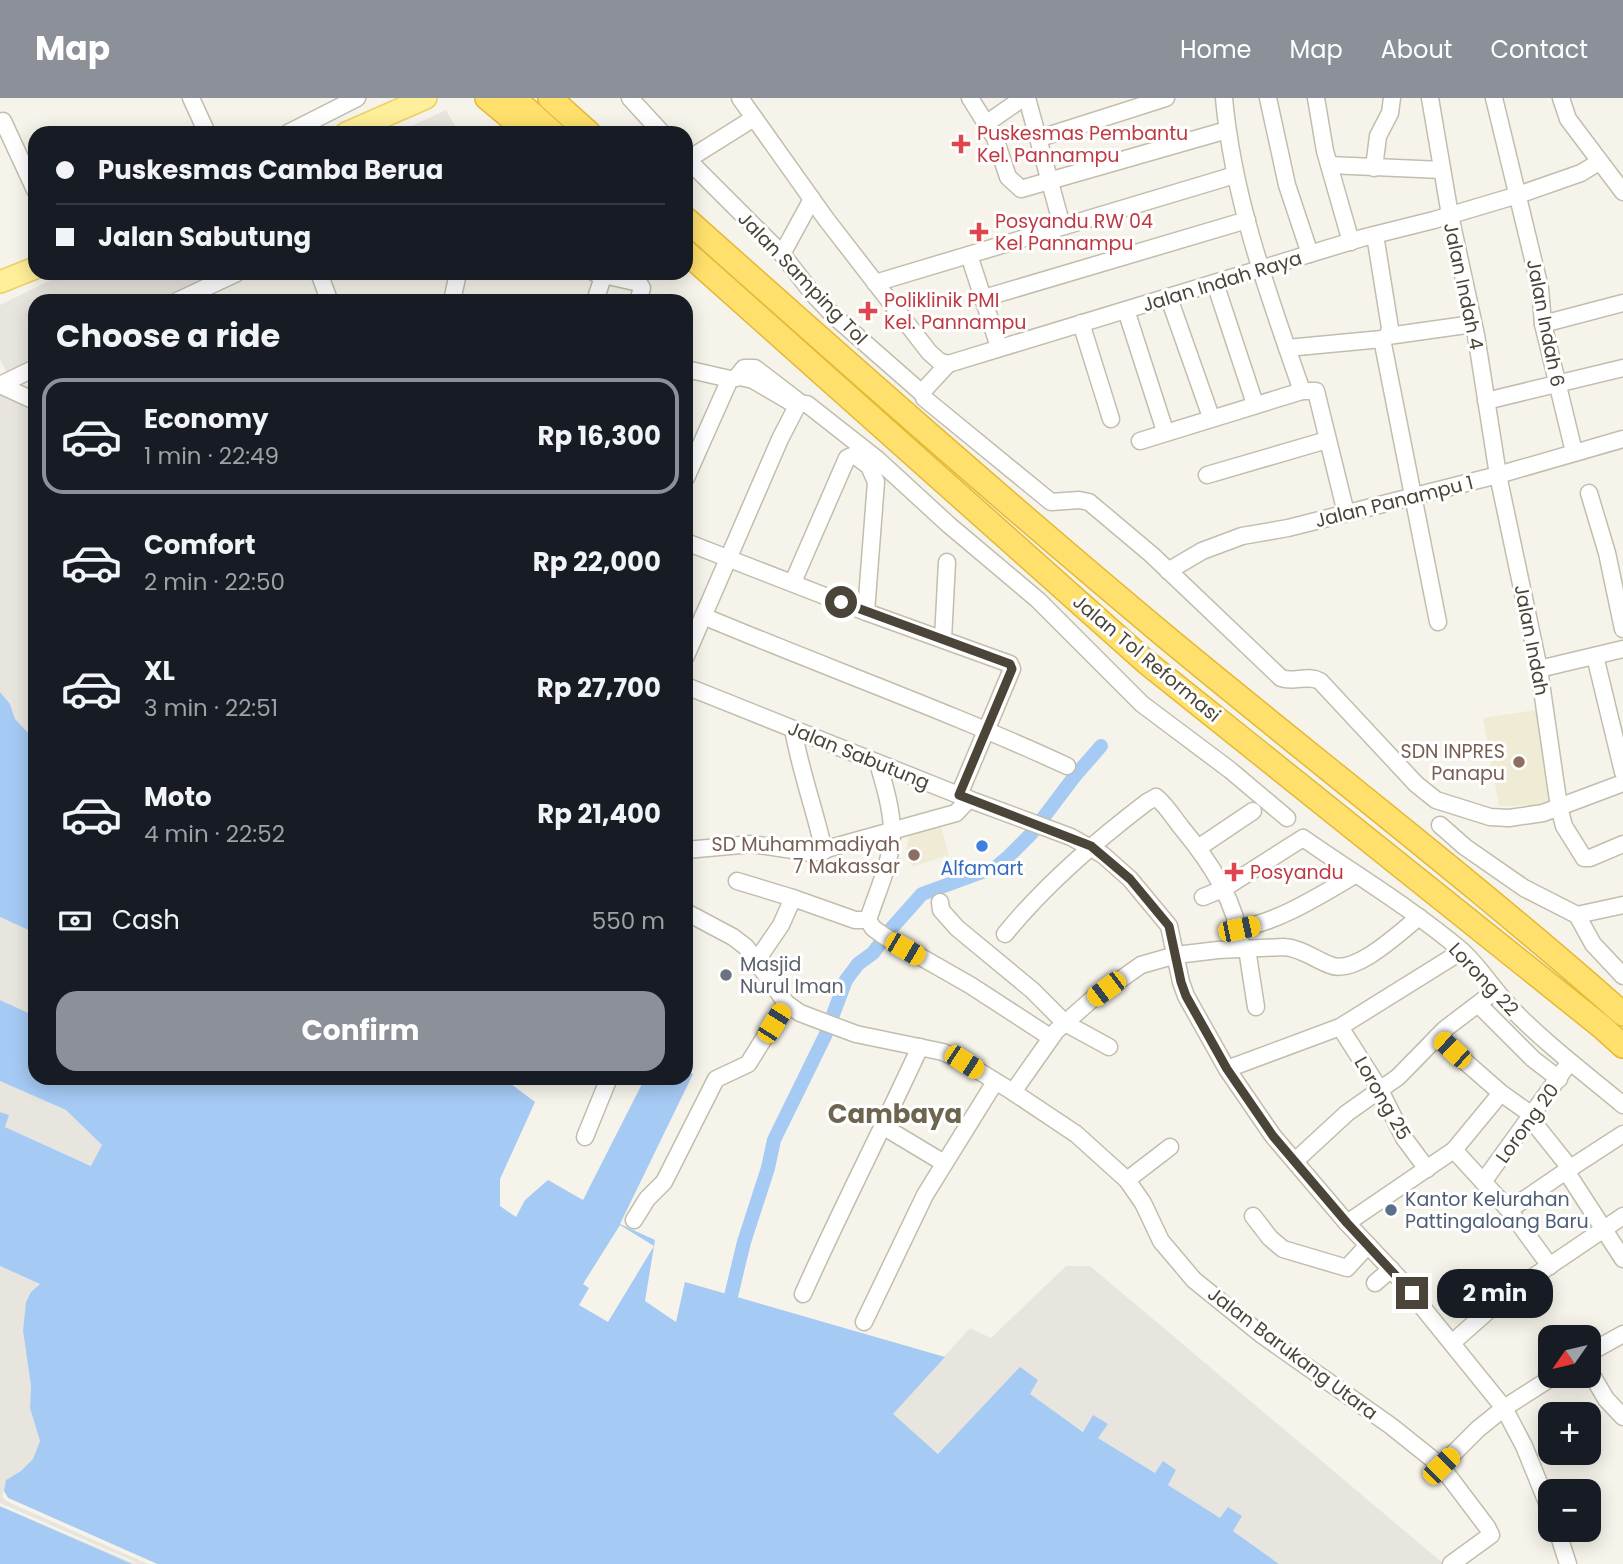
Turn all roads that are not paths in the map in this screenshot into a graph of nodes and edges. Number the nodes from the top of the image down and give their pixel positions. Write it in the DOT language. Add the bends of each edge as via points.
graph roads {
  1 [pos="191,98"];
  2 [pos="357,98"];
  3 [pos="426,98"];
  4 [pos="488,98"];
  5 [pos="514,98"];
  6 [pos="550,98"];
  7 [pos="630,98"];
  8 [pos="740,98"];
  9 [pos="970,98"];
  10 [pos="1025,98"];
  11 [pos="1166,98"];
  12 [pos="1224,98"];
  13 [pos="1268,98"];
  14 [pos="1315,98"];
  15 [pos="1392,98"];
  16 [pos="1430,98"];
  17 [pos="1494,98"];
  18 [pos="1561,98"];
  19 [pos="754,118"];
  20 [pos="3,121"];
  21 [pos="987,123"];
  22 [pos="204,126"];
  23 [pos="302,126"];
  24 [pos="362,126"];
  25 [pos="521,126"];
  26 [pos="545,126"];
  27 [pos="581,126"];
  28 [pos="656,126"];
  29 [pos="1227,130"];
  30 [pos="1040,138"];
  31 [pos="693,155"];
  32 [pos="1599,162"];
  33 [pos="693,165"];
  34 [pos="1329,165"];
  35 [pos="1374,168"];
  36 [pos="1442,170"];
  37 [pos="28,175"];
  38 [pos="1235,175"];
  39 [pos="1049,180"];
  40 [pos="1623,192"];
  41 [pos="1518,195"];
  42 [pos="812,199"];
  43 [pos="1450,215"];
  44 [pos="1247,220"];
  45 [pos="693,225"];
  46 [pos="1062,226"];
  47 [pos="1375,235"];
  48 [pos="1351,242"];
  49 [pos="782,254"];
  50 [pos="1310,254"];
  51 [pos="969,255"];
  52 [pos="693,258"];
  53 [pos="693,269"];
  54 [pos="1261,269"];
  55 [pos="28,271"];
  56 [pos="222,280"];
  57 [pos="614,280"];
  58 [pos="0,282"];
  59 [pos="1215,283"];
  60 [pos="875,284"];
  61 [pos="192,294"];
  62 [pos="640,294"];
  63 [pos="985,298"];
  64 [pos="1169,298"];
  65 [pos="1623,303"];
  66 [pos="1126,310"];
  67 [pos="1082,323"];
  68 [pos="1473,324"];
  69 [pos="1543,324"];
  70 [pos="1385,338"];
  71 [pos="999,347"];
  72 [pos="1287,348"];
  73 [pos="948,364"];
  74 [pos="1623,368"];
  75 [pos="693,370"];
  76 [pos="28,371"];
  77 [pos="733,379"];
  78 [pos="1557,384"];
  79 [pos="0,385"];
  80 [pos="1302,391"];
  81 [pos="923,394"];
  82 [pos="28,398"];
  83 [pos="854,401"];
  84 [pos="1486,401"];
  85 [pos="1255,404"];
  86 [pos="1211,417"];
  87 [pos="1111,419"];
  88 [pos="1165,431"];
  89 [pos="1623,439"];
  90 [pos="1327,440"];
  91 [pos="1140,441"];
  92 [pos="1574,452"];
  93 [pos="693,463"];
  94 [pos="1207,475"];
  95 [pos="1497,475"];
  96 [pos="1589,493"];
  97 [pos="1413,495"];
  98 [pos="1346,513"];
  99 [pos="693,545"];
  100 [pos="729,558"];
  101 [pos="947,562"];
  102 [pos="1168,571"];
  103 [pos="793,582"];
  104 [pos="866,612"];
  105 [pos="703,615"];
  106 [pos="1438,622"];
  107 [pos="1623,629"];
  108 [pos="693,639"];
  109 [pos="943,639"];
  110 [pos="1623,649"];
  111 [pos="1595,656"];
  112 [pos="1539,669"];
  113 [pos="693,689"];
  114 [pos="793,729"];
  115 [pos="988,729"];
  116 [pos="878,763"];
  117 [pos="1067,766"];
  118 [pos="1623,772"];
  119 [pos="1623,783"];
  120 [pos="964,797"];
  121 [pos="1559,807"];
  122 [pos="1253,811"];
  123 [pos="1286,818"];
  124 [pos="1440,825"];
  125 [pos="892,831"];
  126 [pos="1623,844"];
  127 [pos="1091,846"];
  128 [pos="1198,848"];
  129 [pos="693,849"];
  130 [pos="824,851"];
  131 [pos="1355,875"];
  132 [pos="737,881"];
  133 [pos="1223,889"];
  134 [pos="793,898"];
  135 [pos="940,902"];
  136 [pos="1623,905"];
  137 [pos="1577,915"];
  138 [pos="693,916"];
  139 [pos="1419,917"];
  140 [pos="868,920"];
  141 [pos="1239,929"];
  142 [pos="1005,933"];
  143 [pos="1249,949"];
  144 [pos="1462,951"];
  145 [pos="1176,955"];
  146 [pos="757,960"];
  147 [pos="1623,976"];
  148 [pos="1495,991"];
  149 [pos="786,1003"];
  150 [pos="1479,1005"];
  151 [pos="1256,1007"];
  152 [pos="1623,1014"];
  153 [pos="1065,1023"];
  154 [pos="1340,1027"];
  155 [pos="1051,1037"];
  156 [pos="1437,1037"];
  157 [pos="1109,1046"];
  158 [pos="1623,1046"];
  159 [pos="920,1047"];
  160 [pos="1569,1063"];
  161 [pos="1227,1069"];
  162 [pos="1559,1079"];
  163 [pos="995,1082"];
  164 [pos="607,1085"];
  165 [pos="1379,1088"];
  166 [pos="1013,1092"];
  167 [pos="1502,1093"];
  168 [pos="1623,1105"];
  169 [pos="1531,1117"];
  170 [pos="884,1126"];
  171 [pos="1623,1134"];
  172 [pos="585,1137"];
  173 [pos="1170,1147"];
  174 [pos="1454,1150"];
  175 [pos="1294,1161"];
  176 [pos="944,1163"];
  177 [pos="1427,1169"];
  178 [pos="1568,1170"];
  179 [pos="1127,1180"];
  180 [pos="1483,1182"];
  181 [pos="1509,1210"];
  182 [pos="1253,1216"];
  183 [pos="1623,1216"];
  184 [pos="634,1220"];
  185 [pos="1347,1223"];
  186 [pos="1604,1228"];
  187 [pos="1368,1245"];
  188 [pos="1623,1259"];
  189 [pos="1550,1266"];
  190 [pos="1391,1269"];
  191 [pos="1375,1283"];
  192 [pos="803,1294"];
  193 [pos="864,1322"];
  194 [pos="1623,1334"];
  195 [pos="1453,1342"];
  196 [pos="1601,1346"];
  197 [pos="1538,1386"];
  198 [pos="1600,1388"];
  199 [pos="1504,1408"];
  200 [pos="1623,1417"];
  201 [pos="1441,1466"];
  202 [pos="1538,1480"];
  203 [pos="1561,1542"];
  204 [pos="1451,1564"];
  205 [pos="1568,1564"];
  1 -- 22 [label="street"];
  2 -- 23 [label="street"];
  3 -- 24 [label="main road"];
  4 -- 25 [label="highway"];
  5 -- 26 [label="highway"];
  6 -- 27 [label="highway"];
  7 -- 28 [label="street"];
  8 -- 19 [label="street"];
  9 -- 21 [label="street"];
  10 -- 21 [label="street"];
  10 -- 30 [label="street"];
  11 -- 30 [label="street"];
  12 -- 29 [label="street"];
  13 -- 50 [label="street" via="1287,185"];
  14 -- 34 [label="street"];
  15 -- 35 [label="street" via="1379,132"];
  16 -- 36 [label="street, Jalan Indah 4"];
  17 -- 41 [label="street, Jalan Indah 6"];
  18 -- 32 [label="street" via="1568,119"];
  19 -- 31 [label="street"];
  19 -- 42 [label="street"];
  20 -- 37 [label="street"];
  21 -- 39 [label="street" via="1008,177 1017,187"];
  29 -- 38 [label="street"];
  29 -- 39 [label="street"];
  30 -- 39 [label="street"];
  32 -- 40 [label="street"];
  32 -- 41 [label="street, Jalan Indah Raya"];
  33 -- 49 [label="street, Jalan Samping Tol"];
  34 -- 35 [label="street"];
  34 -- 48 [label="street"];
  35 -- 36 [label="street"];
  36 -- 43 [label="street, Jalan Indah 4"];
  38 -- 44 [label="street"];
  38 -- 46 [label="street"];
  39 -- 46 [label="street"];
  41 -- 43 [label="street, Jalan Indah Raya"];
  41 -- 69 [label="street, Jalan Indah 6" via="1540,288"];
  42 -- 49 [label="street"];
  42 -- 60 [label="street"];
  43 -- 47 [label="street, Jalan Indah Raya"];
  43 -- 68 [label="street, Jalan Indah 4"];
  44 -- 54 [label="street"];
  44 -- 63 [label="street"];
  45 -- 152 [label="highway, Jalan Tol Reformasi" via="1165,636"];
  46 -- 51 [label="street"];
  47 -- 48 [label="street, Jalan Indah Raya"];
  47 -- 70 [label="street" via="1390,328"];
  48 -- 50 [label="street, Jalan Indah Raya"];
  49 -- 81 [label="street, Jalan Samping Tol" via="834,316"];
  50 -- 54 [label="street, Jalan Indah Raya"];
  51 -- 60 [label="street"];
  51 -- 63 [label="street"];
  52 -- 83 [label="highway, Jalan Tol Reformasi"];
  53 -- 83 [label="highway"];
  54 -- 59 [label="street, Jalan Indah Raya"];
  54 -- 72 [label="street"];
  55 -- 58 [label="main road"];
  56 -- 61 [label="street"];
  57 -- 62 [label="street" via="639,283"];
  59 -- 64 [label="street, Jalan Indah Raya"];
  59 -- 85 [label="street"];
  60 -- 73 [label="street" via="929,352"];
  63 -- 71 [label="street"];
  64 -- 66 [label="street, Jalan Indah Raya"];
  64 -- 86 [label="street"];
  65 -- 69 [label="street"];
  66 -- 67 [label="street, Jalan Indah Raya"];
  66 -- 88 [label="street"];
  67 -- 71 [label="street, Jalan Indah Raya"];
  67 -- 87 [label="street"];
  68 -- 70 [label="street"];
  68 -- 84 [label="street, Jalan Indah 4"];
  69 -- 78 [label="street, Jalan Indah 6"];
  70 -- 72 [label="street"];
  70 -- 97 [label="street"];
  71 -- 73 [label="street, Jalan Indah Raya"];
  72 -- 80 [label="street"];
  73 -- 81 [label="street"];
  74 -- 78 [label="street"];
  75 -- 77 [label="street"];
  76 -- 79 [label="street"];
  77 -- 93 [label="street"];
  77 -- 100 [label="street" via="753,380 796,408"];
  77 -- 123 [label="street" via="744,368 755,368 877,459 1038,600 1142,704"];
  78 -- 84 [label="street"];
  78 -- 92 [label="street, Jalan Indah 6"];
  79 -- 82 [label="street"];
  80 -- 85 [label="street"];
  80 -- 90 [label="street" via="1318,394"];
  81 -- 102 [label="street, Jalan Samping Tol" via="1051,502 1089,502"];
  83 -- 158 [label="highway, Jalan Tol Reformasi" via="1146,662"];
  84 -- 95 [label="street, Jalan Indah 4"];
  85 -- 86 [label="street"];
  86 -- 88 [label="street"];
  88 -- 91 [label="street"];
  89 -- 92 [label="street, Jalan Panampu 1"];
  90 -- 94 [label="street"];
  90 -- 98 [label="street"];
  92 -- 95 [label="street, Jalan Panampu 1"];
  95 -- 97 [label="street, Jalan Panampu 1"];
  95 -- 112 [label="street, Jalan Indah"];
  96 -- 107 [label="street"];
  97 -- 98 [label="street, Jalan Panampu 1"];
  97 -- 106 [label="street"];
  98 -- 102 [label="street, Jalan Panampu 1" via="1220,543"];
  99 -- 100 [label="street"];
  100 -- 103 [label="street"];
  100 -- 105 [label="street"];
  101 -- 109 [label="street"];
  102 -- 121 [label="street, Jalan Samping Tol" via="1282,678 1320,681 1430,797 1490,817 1525,816"];
  103 -- 104 [label="street"];
  103 -- 104 [label="street" via="847,458 854,455 869,466 876,482"];
  104 -- 109 [label="street"];
  105 -- 108 [label="street"];
  105 -- 115 [label="street"];
  109 -- 115 [label="street" via="1012,666"];
  110 -- 111 [label="street"];
  111 -- 112 [label="street"];
  111 -- 118 [label="street"];
  112 -- 121 [label="street, Jalan Indah"];
  113 -- 114 [label="street, Jalan Sabutung"];
  114 -- 116 [label="street, Jalan Sabutung"];
  114 -- 130 [label="street"];
  115 -- 117 [label="street"];
  115 -- 120 [label="street"];
  116 -- 120 [label="street, Jalan Sabutung"];
  116 -- 125 [label="street"];
  119 -- 121 [label="street, Jalan Samping Tol"];
  120 -- 125 [label="street" via="956,813"];
  120 -- 127 [label="street, Jalan Sabutung"];
  121 -- 126 [label="street, Jalan Indah" via="1564,826 1584,858"];
  122 -- 128 [label="street"];
  124 -- 137 [label="street" via="1524,888"];
  125 -- 130 [label="street"];
  125 -- 140 [label="street"];
  127 -- 128 [label="street" via="1156,797"];
  127 -- 142 [label="street"];
  127 -- 145 [label="street, Jalan Sabutung" via="1130,879 1161,914"];
  128 -- 133 [label="street" via="1206,884"];
  129 -- 130 [label="street" via="752,844 796,852"];
  131 -- 133 [label="street, Lorong 22" via="1303,838"];
  131 -- 139 [label="street, Lorong 22"];
  131 -- 141 [label="street" via="1287,914"];
  132 -- 134 [label="street"];
  133 -- 141 [label="street"];
  134 -- 140 [label="street" via="855,920"];
  134 -- 146 [label="street"];
  135 -- 153 [label="street" via="941,910 957,928"];
  136 -- 137 [label="street"];
  137 -- 147 [label="street" via="1592,944"];
  138 -- 146 [label="street, Jalan Barukang Utara" via="733,937"];
  139 -- 143 [label="street" via="1348,967 1332,966 1293,947"];
  139 -- 144 [label="street, Lorong 22"];
  140 -- 155 [label="street" via="884,936"];
  141 -- 143 [label="street"];
  143 -- 145 [label="street"];
  143 -- 151 [label="street"];
  144 -- 148 [label="street, Lorong 22"];
  144 -- 154 [label="street"];
  145 -- 153 [label="street" via="1131,971"];
  145 -- 161 [label="street, Jalan Sabutung" via="1186,996"];
  146 -- 149 [label="street, Jalan Barukang Utara"];
  148 -- 150 [label="street"];
  148 -- 160 [label="street, Lorong 22"];
  149 -- 159 [label="street, Jalan Barukang Utara" via="827,1025"];
  149 -- 184 [label="street" via="748,1064 716,1079 664,1182"];
  150 -- 156 [label="street"];
  150 -- 162 [label="street"];
  153 -- 155 [label="street"];
  153 -- 157 [label="street"];
  154 -- 161 [label="street"];
  154 -- 165 [label="street, Lorong 25"];
  155 -- 166 [label="street"];
  156 -- 165 [label="street" via="1398,1077"];
  156 -- 167 [label="street"];
  159 -- 163 [label="street, Jalan Barukang Utara" via="943,1052"];
  159 -- 170 [label="street"];
  160 -- 162 [label="street, Lorong 20"];
  160 -- 168 [label="street, Lorong 22"];
  161 -- 175 [label="street, Jalan Sabutung"];
  162 -- 169 [label="street, Lorong 20"];
  163 -- 166 [label="street, Jalan Barukang Utara"];
  163 -- 176 [label="street"];
  164 -- 172 [label="street"];
  165 -- 175 [label="street"];
  165 -- 177 [label="street, Lorong 25" via="1404,1138"];
  166 -- 179 [label="street, Jalan Barukang Utara" via="1076,1134"];
  167 -- 169 [label="street"];
  167 -- 174 [label="street"];
  169 -- 178 [label="street"];
  169 -- 180 [label="street, Lorong 20"];
  170 -- 176 [label="street"];
  170 -- 192 [label="street"];
  171 -- 178 [label="street"];
  173 -- 179 [label="street"];
  174 -- 177 [label="street"];
  174 -- 180 [label="street"];
  175 -- 185 [label="street, Jalan Sabutung"];
  176 -- 193 [label="street"];
  177 -- 185 [label="street"];
  178 -- 181 [label="street"];
  178 -- 186 [label="street"];
  179 -- 201 [label="street, Jalan Barukang Utara" via="1161,1241 1194,1280"];
  180 -- 181 [label="street"];
  181 -- 189 [label="street"];
  182 -- 187 [label="street" via="1283,1249 1347,1268"];
  183 -- 186 [label="street"];
  185 -- 187 [label="street, Jalan Sabutung"];
  186 -- 188 [label="street"];
  186 -- 189 [label="street"];
  187 -- 190 [label="street, Jalan Sabutung"];
  189 -- 195 [label="street" via="1505,1296"];
  190 -- 191 [label="street"];
  190 -- 195 [label="street, Jalan Sabutung"];
  194 -- 196 [label="street"];
  195 -- 199 [label="street, Jalan Sabutung"];
  197 -- 199 [label="street"];
  198 -- 200 [label="street"];
  199 -- 201 [label="street"];
  199 -- 202 [label="street, Jalan Sabutung"];
  201 -- 204 [label="street, Jalan Barukang Utara" via="1491,1535"];
  203 -- 205 [label="street"];
}
